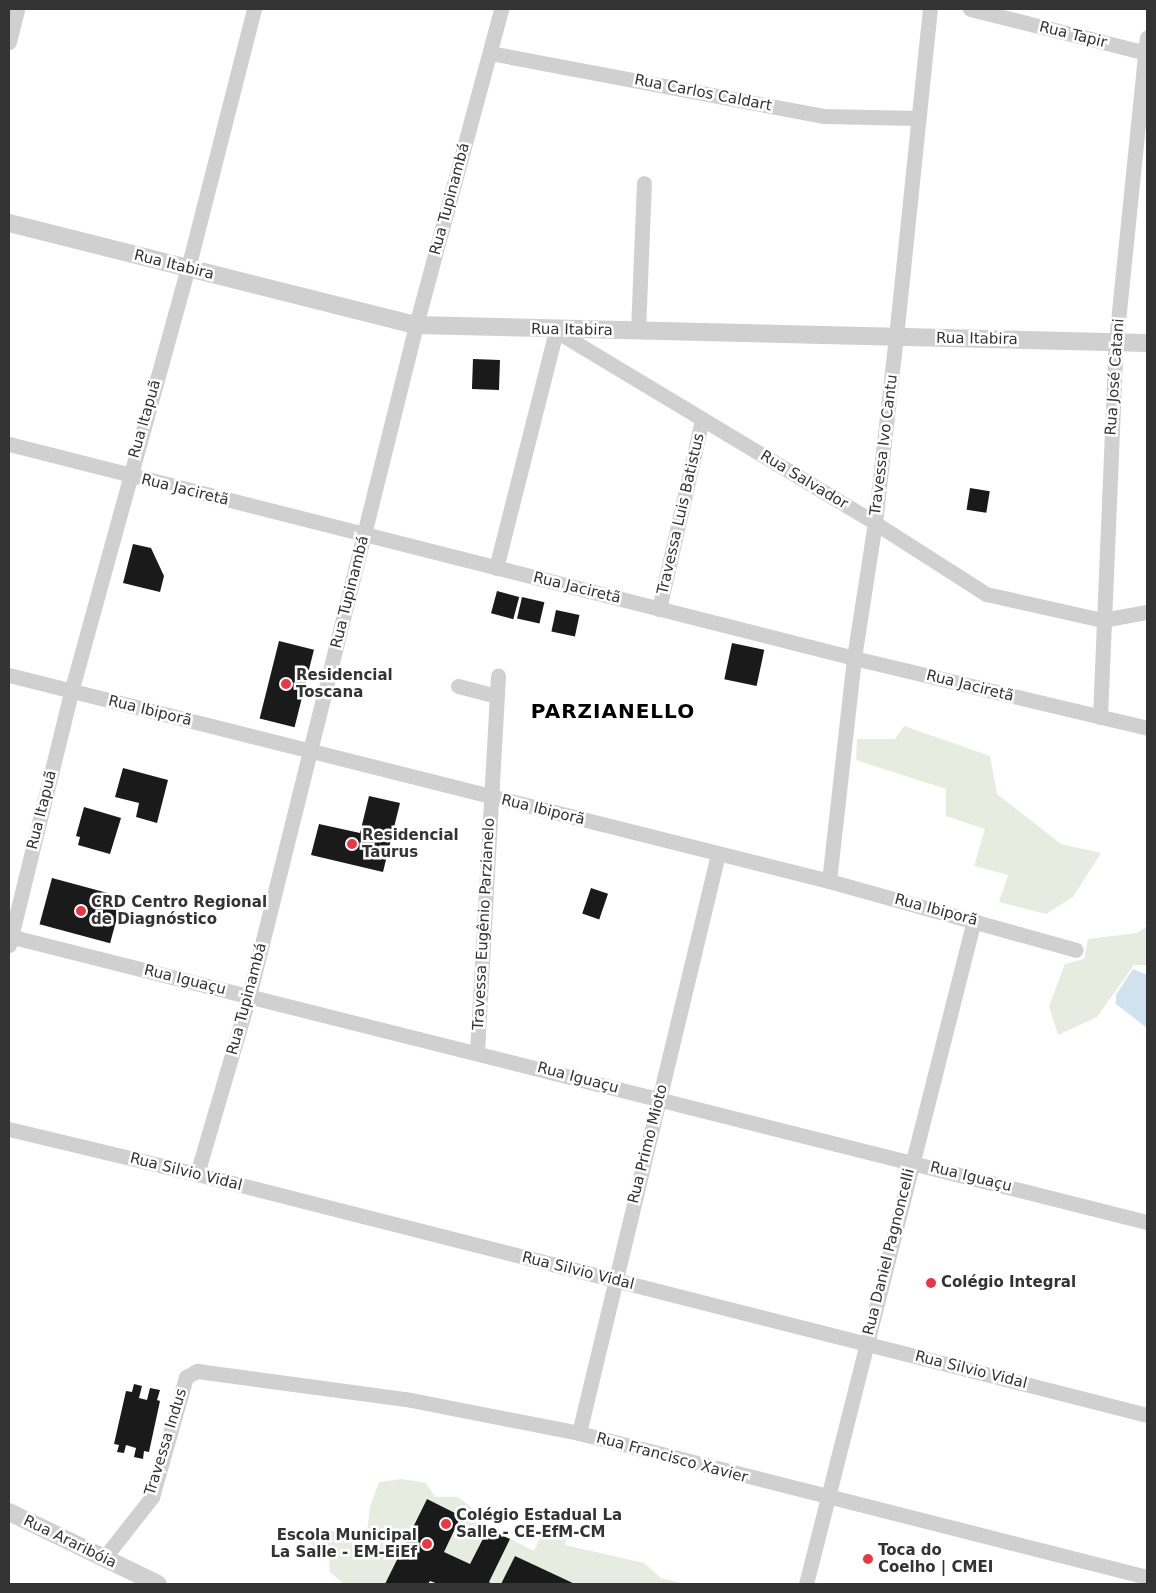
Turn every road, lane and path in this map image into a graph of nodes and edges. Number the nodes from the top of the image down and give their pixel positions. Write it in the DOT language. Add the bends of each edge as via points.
graph roads {
  1 [pos="17,9"];
  2 [pos="254,9"];
  3 [pos="501,9"];
  4 [pos="930,9"];
  5 [pos="970,9"];
  6 [pos="9,42"];
  7 [pos="1147,48"];
  8 [pos="490,53"];
  9 [pos="918,118"];
  10 [pos="644,183"];
  11 [pos="9,223"];
  12 [pos="188,268"];
  13 [pos="416,325"];
  14 [pos="556,331"];
  15 [pos="638,331"];
  16 [pos="896,337"];
  17 [pos="1116,342"];
  18 [pos="1147,343"];
  19 [pos="702,419"];
  20 [pos="9,444"];
  21 [pos="129,476"];
  22 [pos="875,523"];
  23 [pos="364,535"];
  24 [pos="496,568"];
  25 [pos="659,609"];
  26 [pos="1147,612"];
  27 [pos="1102,620"];
  28 [pos="854,658"];
  29 [pos="9,675"];
  30 [pos="498,676"];
  31 [pos="458,686"];
  32 [pos="71,692"];
  33 [pos="498,696"];
  34 [pos="1100,717"];
  35 [pos="1147,728"];
  36 [pos="310,752"];
  37 [pos="491,797"];
  38 [pos="718,854"];
  39 [pos="829,881"];
  40 [pos="974,920"];
  41 [pos="10,939"];
  42 [pos="1076,950"];
  43 [pos="249,996"];
  44 [pos="477,1052"];
  45 [pos="659,1099"];
  46 [pos="9,1129"];
  47 [pos="912,1162"];
  48 [pos="198,1174"];
  49 [pos="1147,1222"];
  50 [pos="615,1280"];
  51 [pos="866,1343"];
  52 [pos="191,1373"];
  53 [pos="1147,1415"];
  54 [pos="578,1434"];
  55 [pos="826,1498"];
  56 [pos="9,1512"];
  57 [pos="104,1558"];
  58 [pos="1147,1577"];
  59 [pos="158,1584"];
  60 [pos="806,1584"];
  1 -- 6 [label="street"];
  2 -- 12 [label="street, Rua Itapuã"];
  3 -- 8 [label="street, Rua Tupinambá"];
  4 -- 9 [label="street, Travessa Ivo Cantu"];
  5 -- 7 [label="street, Rua Tapir"];
  7 -- 17 [label="street, Rua José Catani"];
  8 -- 9 [label="street, Rua Carlos Caldart" via="823,116"];
  8 -- 13 [label="street, Rua Tupinambá"];
  9 -- 16 [label="street, Travessa Ivo Cantu"];
  10 -- 15 [label="street"];
  11 -- 12 [label="street, Rua Itabira"];
  12 -- 13 [label="street, Rua Itabira"];
  12 -- 21 [label="street, Rua Itapuã"];
  13 -- 14 [label="street, Rua Itabira"];
  13 -- 23 [label="street, Rua Tupinambá"];
  14 -- 15 [label="street, Rua Itabira"];
  14 -- 19 [label="street, Rua Salvador"];
  14 -- 24 [label="street"];
  15 -- 16 [label="street, Rua Itabira"];
  16 -- 17 [label="street, Rua Itabira"];
  16 -- 22 [label="street, Travessa Ivo Cantu"];
  17 -- 18 [label="street, Rua Itabira"];
  17 -- 27 [label="street, Rua José Catani"];
  19 -- 22 [label="street, Rua Salvador"];
  19 -- 25 [label="street, Travessa Luis Batistus"];
  20 -- 21 [label="street, Rua Jaciretã"];
  21 -- 23 [label="street, Rua Jaciretã"];
  21 -- 32 [label="street, Rua Itapuã"];
  22 -- 27 [label="street, Rua Salvador" via="986,594"];
  22 -- 28 [label="street, Travessa Ivo Cantu"];
  23 -- 24 [label="street, Rua Jaciretã"];
  23 -- 36 [label="street, Rua Tupinambá"];
  24 -- 25 [label="street, Rua Jaciretã"];
  25 -- 28 [label="street, Rua Jaciretã"];
  26 -- 27 [label="street, Rua Salvador"];
  27 -- 34 [label="street, Rua José Catani"];
  28 -- 34 [label="street, Rua Jaciretã"];
  28 -- 39 [label="street, Travessa Ivo Cantu"];
  29 -- 32 [label="street, Rua Ibiporã"];
  30 -- 33 [label="street, Travessa Eugênio Parzianelo"];
  31 -- 33 [label="street"];
  32 -- 36 [label="street, Rua Ibiporã"];
  32 -- 41 [label="street, Rua Itapuã"];
  33 -- 37 [label="street, Travessa Eugênio Parzianelo"];
  34 -- 35 [label="street, Rua Jaciretã"];
  36 -- 37 [label="street, Rua Ibiporã"];
  36 -- 43 [label="street, Rua Tupinambá"];
  37 -- 38 [label="street, Rua Ibiporã"];
  37 -- 44 [label="street, Travessa Eugênio Parzianelo"];
  38 -- 39 [label="street, Rua Ibiporã"];
  38 -- 45 [label="street, Rua Primo Mioto"];
  39 -- 40 [label="street, Rua Ibiporã"];
  40 -- 42 [label="street, Rua Ibiporã"];
  40 -- 47 [label="street, Rua Daniel Pagnoncelli"];
  41 -- 43 [label="street, Rua Iguaçu"];
  43 -- 44 [label="street, Rua Iguaçu"];
  43 -- 48 [label="street, Rua Tupinambá"];
  44 -- 45 [label="street, Rua Iguaçu"];
  45 -- 47 [label="street, Rua Iguaçu"];
  45 -- 50 [label="street, Rua Primo Mioto"];
  46 -- 48 [label="street, Rua Silvio Vidal"];
  47 -- 49 [label="street, Rua Iguaçu"];
  47 -- 51 [label="street, Rua Daniel Pagnoncelli"];
  48 -- 50 [label="street, Rua Silvio Vidal"];
  50 -- 51 [label="street, Rua Silvio Vidal"];
  50 -- 54 [label="street, Rua Primo Mioto"];
  51 -- 53 [label="street, Rua Silvio Vidal"];
  51 -- 55 [label="street, Rua Daniel Pagnoncelli"];
  52 -- 54 [label="street, Rua Francisco Xavier" via="410,1400"];
  52 -- 57 [label="street, Travessa Indus" via="186,1377 172,1419 152,1497"];
  54 -- 55 [label="street, Rua Francisco Xavier"];
  55 -- 58 [label="street, Rua Francisco Xavier"];
  55 -- 60 [label="street, Rua Daniel Pagnoncelli"];
  56 -- 57 [label="street, Rua Araribóia"];
  57 -- 59 [label="street, Rua Araribóia"];
}
